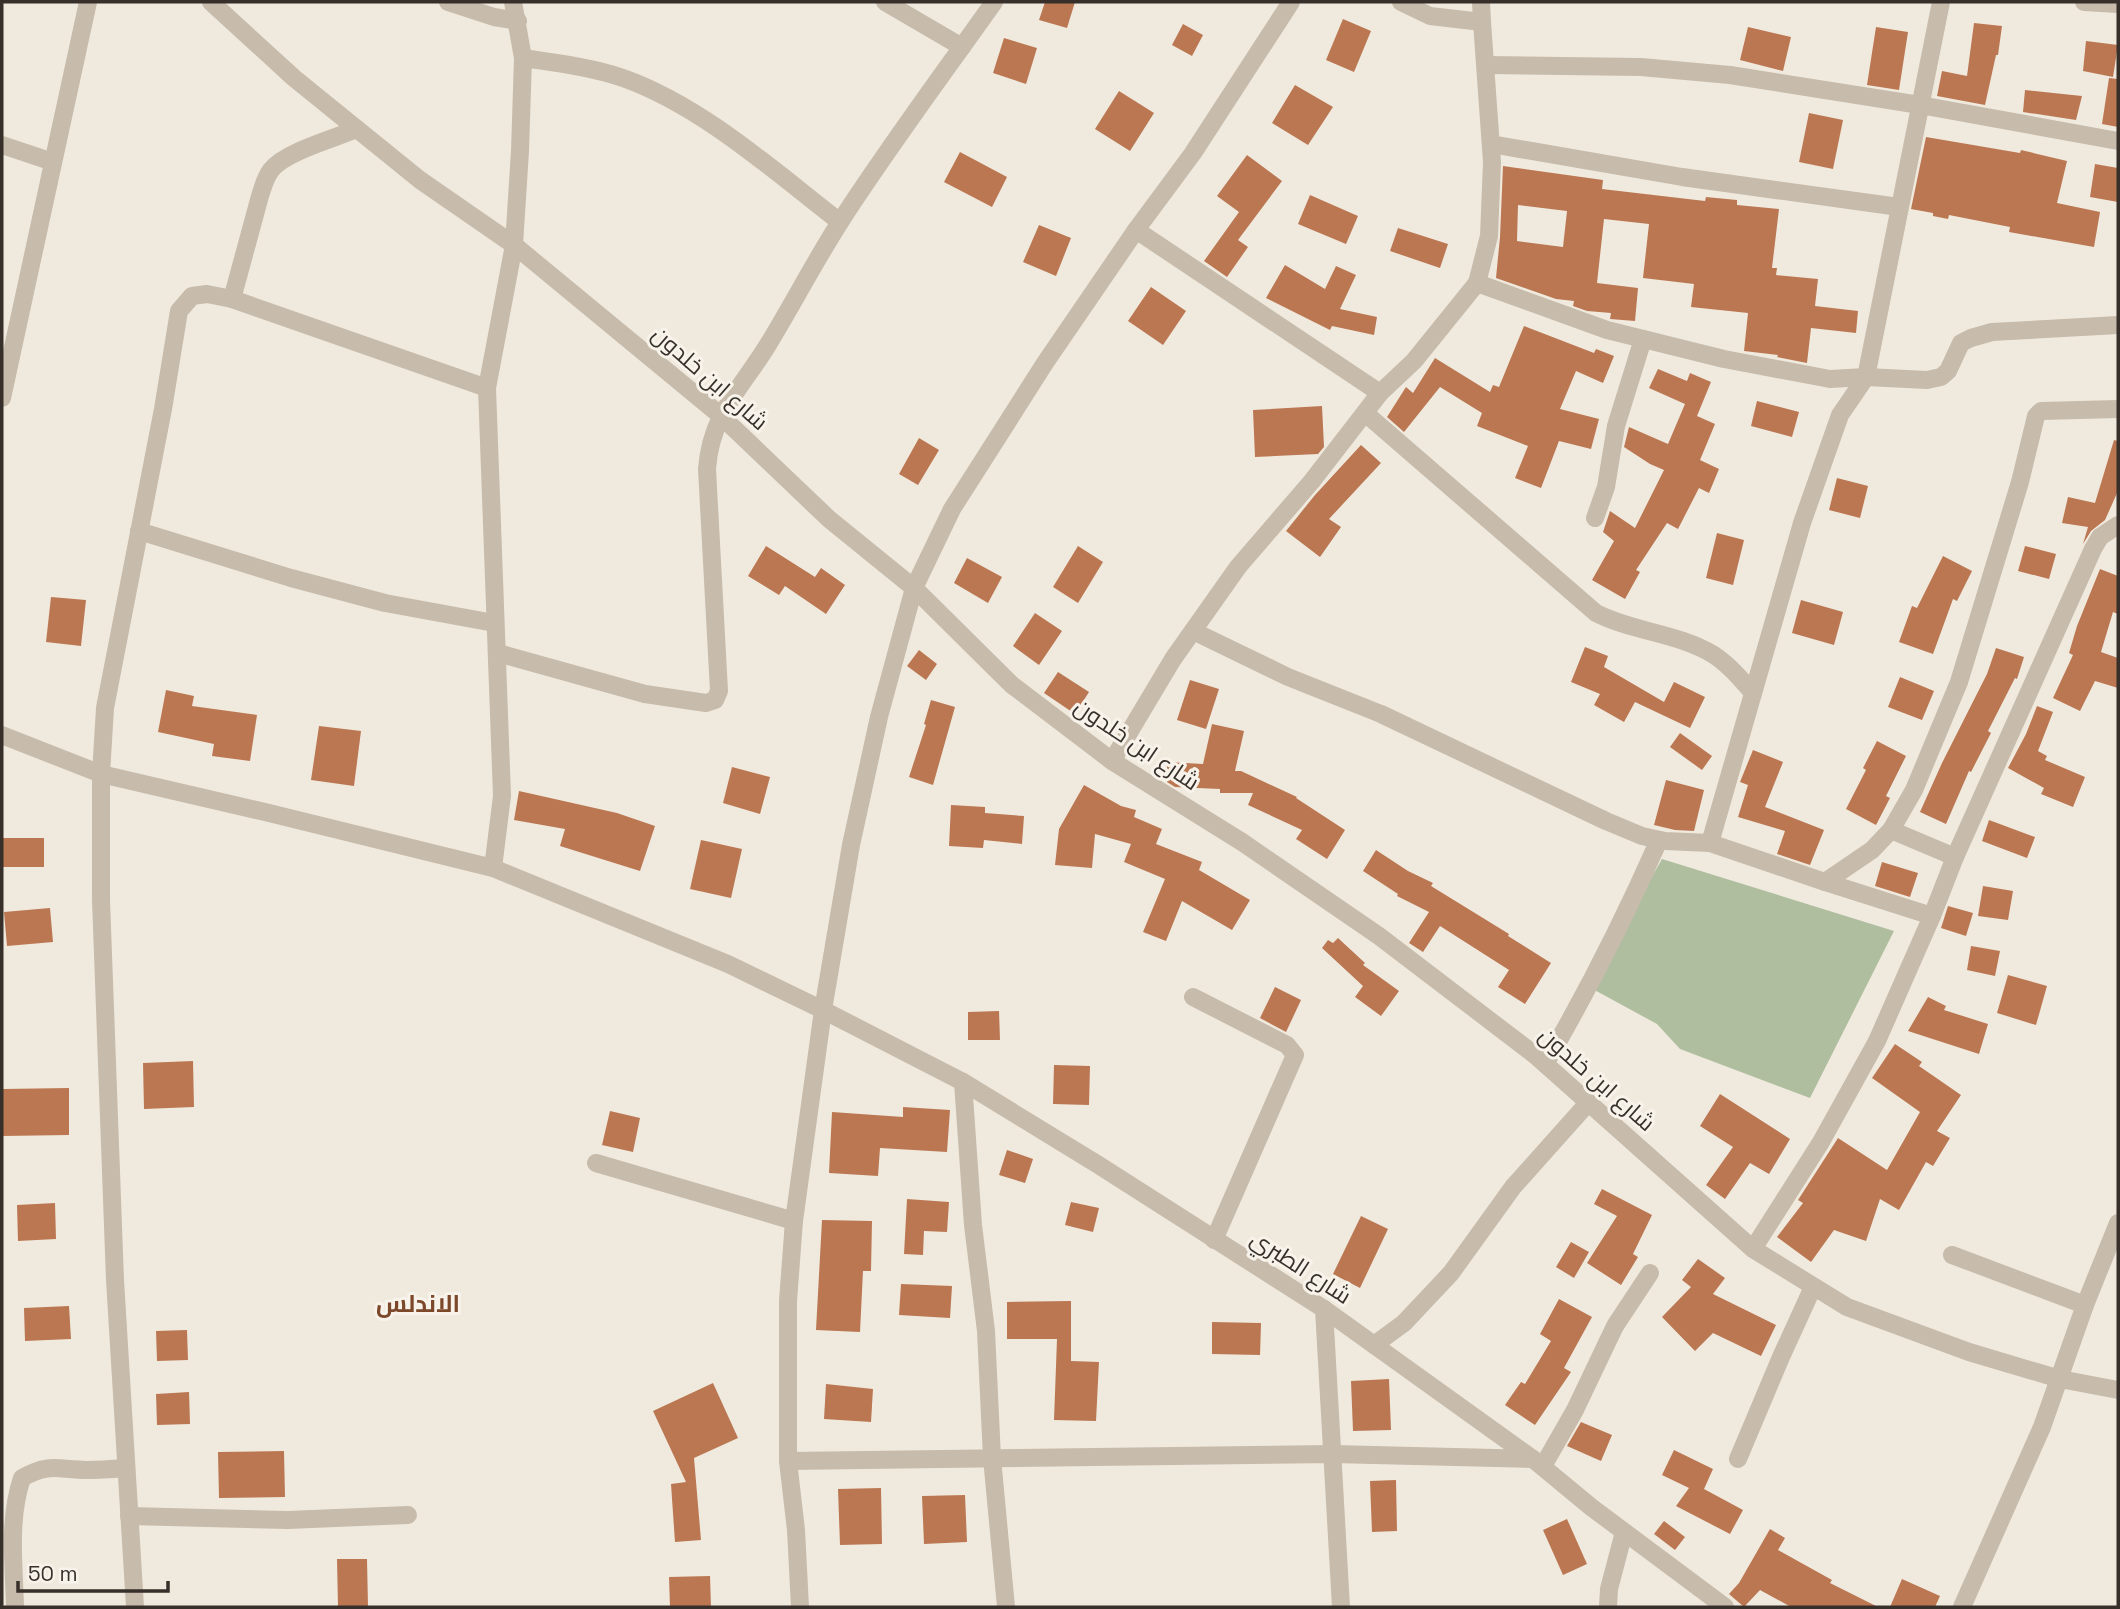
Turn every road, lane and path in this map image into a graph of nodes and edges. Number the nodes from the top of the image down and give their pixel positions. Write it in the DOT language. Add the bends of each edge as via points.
graph roads {
  1 [pos="88,2"];
  2 [pos="211,2"];
  3 [pos="448,2"];
  4 [pos="513,2"];
  5 [pos="885,2"];
  6 [pos="994,2"];
  7 [pos="1291,2"];
  8 [pos="1401,2"];
  9 [pos="1481,2"];
  10 [pos="1941,2"];
  11 [pos="2084,2"];
  12 [pos="2118,4"];
  13 [pos="518,20"];
  14 [pos="1482,22"];
  15 [pos="962,47"];
  16 [pos="523,58"];
  17 [pos="1486,65"];
  18 [pos="1920,105"];
  19 [pos="357,129"];
  20 [pos="2118,141"];
  21 [pos="1491,144"];
  22 [pos="2,145"];
  23 [pos="53,162"];
  24 [pos="1899,207"];
  25 [pos="840,222"];
  26 [pos="1136,230"];
  27 [pos="514,245"];
  28 [pos="1477,283"];
  29 [pos="232,299"];
  30 [pos="2118,325"];
  31 [pos="1643,339"];
  32 [pos="1867,377"];
  33 [pos="487,387"];
  34 [pos="1380,393"];
  35 [pos="2,398"];
  36 [pos="2118,409"];
  37 [pos="1365,413"];
  38 [pos="720,415"];
  39 [pos="1595,517"];
  40 [pos="2118,525"];
  41 [pos="139,531"];
  42 [pos="914,588"];
  43 [pos="494,623"];
  44 [pos="1193,631"];
  45 [pos="498,653"];
  46 [pos="1753,693"];
  47 [pos="2,735"];
  48 [pos="1112,761"];
  49 [pos="101,774"];
  50 [pos="1891,830"];
  51 [pos="1659,840"];
  52 [pos="1710,843"];
  53 [pos="1955,857"];
  54 [pos="493,868"];
  55 [pos="1825,882"];
  56 [pos="1932,916"];
  57 [pos="1193,997"];
  58 [pos="823,1010"];
  59 [pos="1545,1064"];
  60 [pos="963,1082"];
  61 [pos="1588,1103"];
  62 [pos="596,1163"];
  63 [pos="794,1220"];
  64 [pos="2118,1223"];
  65 [pos="1214,1240"];
  66 [pos="1753,1249"];
  67 [pos="1952,1255"];
  68 [pos="1650,1273"];
  69 [pos="1813,1287"];
  70 [pos="2085,1305"];
  71 [pos="1324,1309"];
  72 [pos="1374,1345"];
  73 [pos="2060,1379"];
  74 [pos="2118,1390"];
  75 [pos="1333,1454"];
  76 [pos="992,1458"];
  77 [pos="1738,1459"];
  78 [pos="788,1461"];
  79 [pos="1538,1463"];
  80 [pos="126,1468"];
  81 [pos="130,1516"];
  82 [pos="408,1516"];
  83 [pos="1624,1532"];
  84 [pos="15,1607"];
  85 [pos="135,1607"];
  86 [pos="800,1607"];
  87 [pos="1006,1607"];
  88 [pos="1341,1607"];
  89 [pos="1608,1607"];
  90 [pos="1725,1607"];
  91 [pos="1962,1607"];
  1 -- 23 [label="street"];
  2 -- 19 [label="street, شارع ابن خلدون"];
  3 -- 13 [label="street"];
  4 -- 13 [label="street"];
  5 -- 15 [label="street"];
  6 -- 15 [label="street"];
  7 -- 26 [label="street" via="1193,153"];
  8 -- 14 [label="street" via="1430,16"];
  9 -- 14 [label="street"];
  10 -- 18 [label="street"];
  11 -- 12 [label="street"];
  13 -- 16 [label="street"];
  14 -- 17 [label="street"];
  15 -- 25 [label="street"];
  16 -- 25 [label="street" via="622,78 663,97 747,150"];
  16 -- 27 [label="street"];
  17 -- 18 [label="street" via="1641,67 1769,80"];
  17 -- 21 [label="street"];
  18 -- 20 [label="street"];
  18 -- 24 [label="street"];
  19 -- 27 [label="street, شارع ابن خلدون" via="420,180"];
  19 -- 29 [label="street" via="292,156 272,170 260,196"];
  21 -- 24 [label="street"];
  21 -- 28 [label="street" via="1489,236"];
  22 -- 23 [label="street"];
  23 -- 35 [label="street"];
  24 -- 32 [label="street"];
  25 -- 38 [label="street" via="757,364"];
  26 -- 34 [label="street"];
  26 -- 42 [label="street" via="952,509"];
  27 -- 33 [label="street"];
  27 -- 38 [label="street, شارع ابن خلدون"];
  28 -- 31 [label="street"];
  28 -- 34 [label="street" via="1414,361"];
  29 -- 33 [label="street"];
  29 -- 41 [label="street" via="192,296 179,311"];
  30 -- 32 [label="street" via="1992,332 1961,344 1941,377"];
  31 -- 32 [label="street" via="1816,377"];
  31 -- 39 [label="street"];
  32 -- 46 [label="street" via="1840,415 1831,439"];
  33 -- 43 [label="street"];
  34 -- 37 [label="street"];
  36 -- 50 [label="street" via="2041,411 2036,416 1959,682 1914,790"];
  37 -- 44 [label="street" via="1238,567"];
  37 -- 46 [label="street" via="1596,613 1695,646 1731,668"];
  38 -- 42 [label="street, شارع ابن خلدون" via="829,519"];
  38 -- 45 [label="street" via="707,469 719,691 715,699 706,703 645,694"];
  40 -- 53 [label="street" via="2100,537 2093,549"];
  41 -- 43 [label="street" via="385,603"];
  41 -- 49 [label="street" via="104,708"];
  42 -- 48 [label="street, شارع ابن خلدون" via="1012,685"];
  42 -- 58 [label="street" via="851,845"];
  43 -- 45 [label="street"];
  44 -- 48 [label="street"];
  44 -- 51 [label="street" via="1606,821"];
  45 -- 54 [label="street" via="502,796"];
  46 -- 52 [label="street"];
  47 -- 49 [label="street, شارع الطبري"];
  48 -- 59 [label="street, شارع ابن خلدون" via="1242,842 1379,936"];
  49 -- 54 [label="street, شارع الطبري"];
  49 -- 80 [label="street" via="101,900"];
  50 -- 53 [label="street"];
  50 -- 55 [label="street" via="1872,850"];
  51 -- 52 [label="street"];
  51 -- 59 [label="street" via="1577,1010"];
  52 -- 55 [label="street"];
  53 -- 56 [label="street"];
  54 -- 58 [label="street, شارع الطبري" via="728,964"];
  55 -- 56 [label="street"];
  56 -- 66 [label="street" via="1877,1041 1821,1142"];
  57 -- 65 [label="street" via="1287,1045 1295,1055"];
  58 -- 60 [label="street, شارع الطبري"];
  58 -- 63 [label="street"];
  59 -- 61 [label="street, شارع ابن خلدون"];
  60 -- 65 [label="street, شارع الطبري"];
  60 -- 76 [label="street" via="986,1331"];
  61 -- 66 [label="street, شارع ابن خلدون"];
  61 -- 72 [label="street" via="1513,1186 1451,1273 1404,1323"];
  62 -- 63 [label="street"];
  63 -- 78 [label="street" via="788,1301"];
  64 -- 70 [label="street"];
  65 -- 71 [label="street, شارع الطبري"];
  66 -- 69 [label="street, شارع ابن خلدون"];
  67 -- 70 [label="street"];
  68 -- 79 [label="street" via="1615,1326 1575,1410"];
  69 -- 73 [label="street, شارع ابن خلدون" via="1847,1307 1969,1352"];
  69 -- 77 [label="street"];
  70 -- 73 [label="street"];
  71 -- 72 [label="street, شارع الطبري"];
  71 -- 75 [label="street"];
  72 -- 79 [label="street, شارع الطبري"];
  73 -- 74 [label="street, شارع ابن خلدون"];
  73 -- 91 [label="street"];
  75 -- 76 [label="street"];
  75 -- 79 [label="street"];
  75 -- 88 [label="street"];
  76 -- 78 [label="street"];
  76 -- 87 [label="street"];
  78 -- 86 [label="street"];
  79 -- 83 [label="street, شارع الطبري"];
  80 -- 81 [label="street"];
  80 -- 84 [label="street" via="38,1469 22,1478 13,1536"];
  81 -- 82 [label="street" via="288,1520"];
  81 -- 85 [label="street"];
  83 -- 89 [label="street"];
  83 -- 90 [label="street, شارع الطبري"];
}
